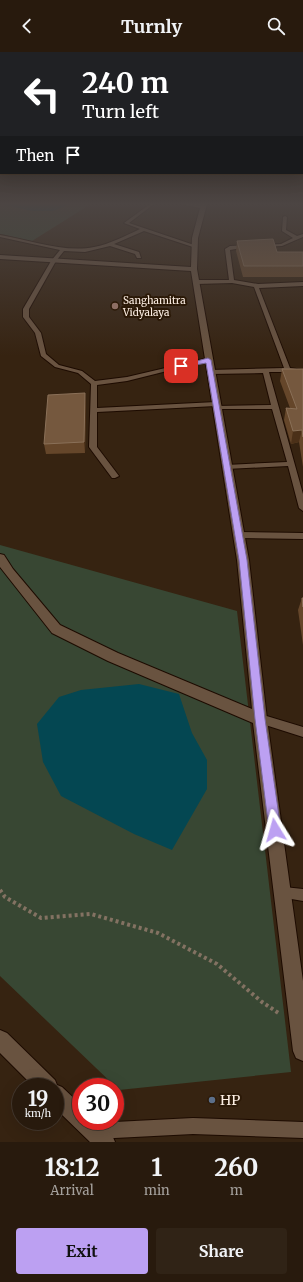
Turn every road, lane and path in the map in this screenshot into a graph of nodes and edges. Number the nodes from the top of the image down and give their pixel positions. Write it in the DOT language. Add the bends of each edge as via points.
graph roads {
  1 [pos="59,255"];
  2 [pos="195,255"];
  3 [pos="228,255"];
  4 [pos="0,257"];
  5 [pos="54,261"];
  6 [pos="194,269"];
  7 [pos="232,281"];
  8 [pos="196,282"];
  9 [pos="303,284"];
  10 [pos="256,286"];
  11 [pos="209,366"];
  12 [pos="265,370"];
  13 [pos="288,370"];
  14 [pos="303,372"];
  15 [pos="94,383"];
  16 [pos="216,406"];
  17 [pos="275,408"];
  18 [pos="94,410"];
  19 [pos="291,464"];
  20 [pos="226,467"];
  21 [pos="115,476"];
  22 [pos="302,504"];
  23 [pos="238,535"];
  24 [pos="303,536"];
  25 [pos="0,558"];
  26 [pos="260,719"];
  27 [pos="303,732"];
  28 [pos="0,890"];
  29 [pos="284,892"];
  30 [pos="303,895"];
  31 [pos="300,1027"];
  32 [pos="0,1040"];
  33 [pos="303,1050"];
  34 [pos="39,1078"];
  35 [pos="64,1102"];
  36 [pos="72,1110"];
  37 [pos="124,1127"];
  38 [pos="303,1130"];
  1 -- 5 [label="lane"];
  2 -- 6 [label="street"];
  3 -- 7 [label="lane"];
  4 -- 5 [label="street"];
  5 -- 6 [label="street"];
  5 -- 15 [label="lane" via="26,309 26,317 38,333 43,355 57,366 80,372"];
  6 -- 8 [label="street"];
  7 -- 8 [label="lane"];
  7 -- 10 [label="lane"];
  8 -- 11 [label="street"];
  9 -- 10 [label="lane"];
  10 -- 13 [label="lane"];
  11 -- 12 [label="lane"];
  11 -- 15 [label="lane"];
  11 -- 16 [label="street"];
  12 -- 13 [label="lane"];
  12 -- 17 [label="lane"];
  13 -- 14 [label="lane"];
  15 -- 18 [label="lane"];
  16 -- 17 [label="lane"];
  16 -- 18 [label="lane"];
  16 -- 20 [label="street"];
  17 -- 19 [label="lane"];
  18 -- 21 [label="lane" via="93,447"];
  19 -- 20 [label="lane"];
  19 -- 22 [label="lane"];
  20 -- 23 [label="street"];
  23 -- 24 [label="lane"];
  23 -- 26 [label="street"];
  25 -- 26 [label="street" via="56,629 113,657"];
  26 -- 27 [label="lane"];
  26 -- 29 [label="street"];
  28 -- 31 [label="path" via="5,897 41,918 91,914 158,933 217,964 262,1002"];
  29 -- 30 [label="lane"];
  29 -- 31 [label="street"];
  31 -- 33 [label="street"];
  32 -- 34 [label="street"];
  35 -- 36 [label="street"];
  37 -- 38 [label="lane" via="193,1126"];
}
